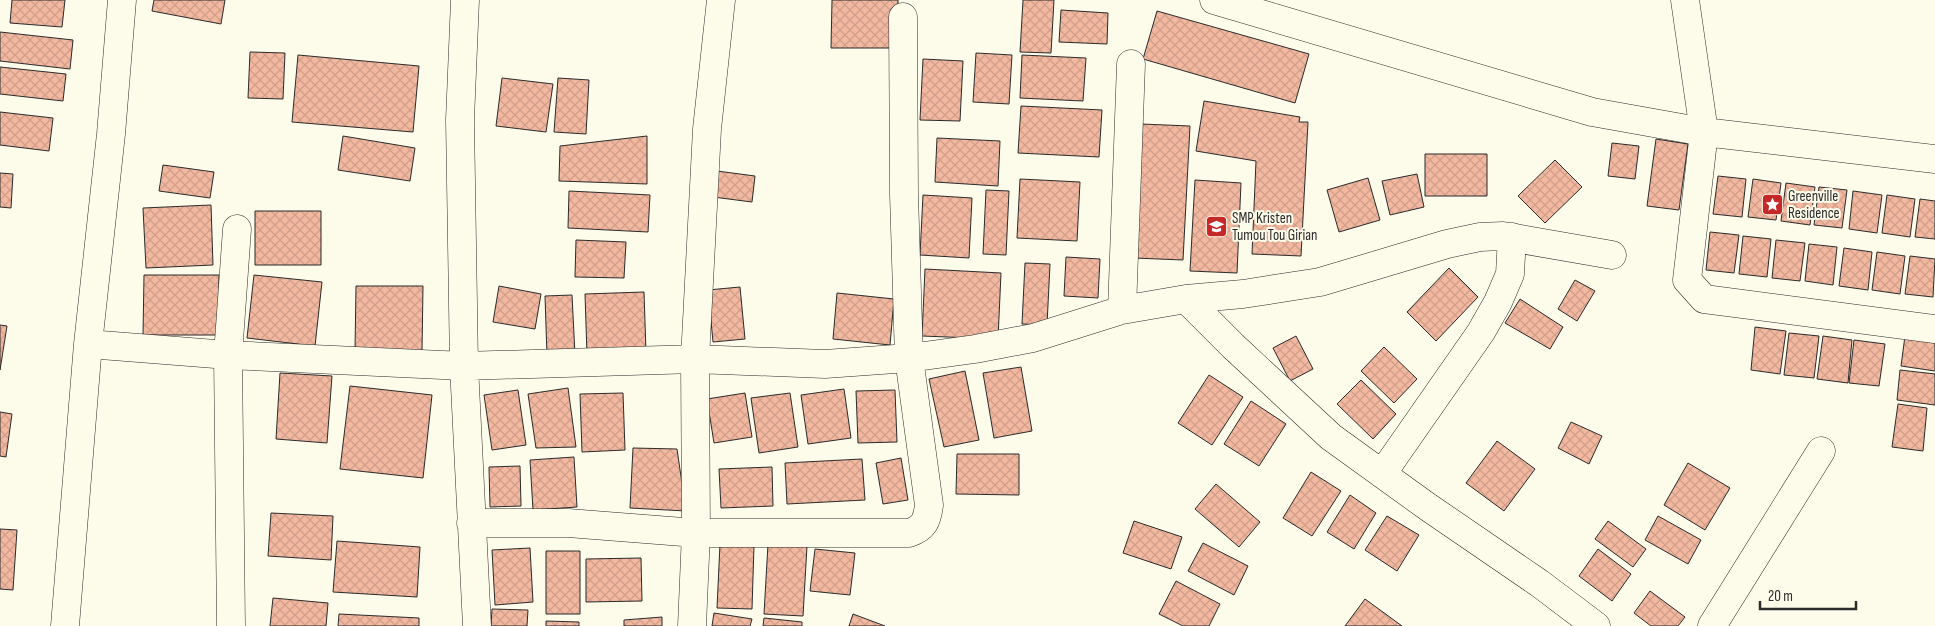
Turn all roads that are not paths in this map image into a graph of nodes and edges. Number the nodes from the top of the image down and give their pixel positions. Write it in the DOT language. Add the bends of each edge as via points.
graph roads {
  1 [pos="122,0"];
  2 [pos="465,0"];
  3 [pos="721,0"];
  4 [pos="1214,0"];
  5 [pos="1685,0"];
  6 [pos="903,17"];
  7 [pos="1131,64"];
  8 [pos="1704,132"];
  9 [pos="1935,159"];
  10 [pos="237,229"];
  11 [pos="1512,237"];
  12 [pos="1612,255"];
  13 [pos="1186,299"];
  14 [pos="1122,310"];
  15 [pos="1935,329"];
  16 [pos="88,344"];
  17 [pos="228,355"];
  18 [pos="909,358"];
  19 [pos="695,359"];
  20 [pos="464,366"];
  21 [pos="1821,451"];
  22 [pos="1382,474"];
  23 [pos="471,522"];
  24 [pos="696,533"];
  25 [pos="66,626"];
  26 [pos="231,626"];
  27 [pos="477,626"];
  28 [pos="692,626"];
  29 [pos="1596,626"];
  30 [pos="1712,626"];
  1 -- 16 [label="street"];
  2 -- 20 [label="street" via="460,120"];
  3 -- 19 [label="street" via="707,129"];
  4 -- 8 [label="street" via="1592,112"];
  5 -- 8 [label="street"];
  6 -- 18 [label="street"];
  7 -- 14 [label="street"];
  8 -- 9 [label="street"];
  8 -- 15 [label="street" via="1687,280 1704,299"];
  10 -- 17 [label="street"];
  11 -- 12 [label="street"];
  11 -- 13 [label="street" via="1480,237 1447,244 1320,282"];
  11 -- 22 [label="street" via="1510,274 1498,302"];
  13 -- 14 [label="street"];
  13 -- 22 [label="street" via="1331,437"];
  14 -- 18 [label="street" via="1033,338"];
  16 -- 17 [label="street"];
  16 -- 25 [label="street"];
  17 -- 20 [label="street"];
  17 -- 26 [label="street"];
  18 -- 19 [label="street" via="825,364"];
  18 -- 24 [label="street" via="929,505 927,520 918,530 909,533"];
  19 -- 20 [label="street"];
  19 -- 24 [label="street"];
  20 -- 23 [label="street"];
  21 -- 30 [label="street"];
  22 -- 29 [label="street"];
  23 -- 24 [label="street" via="568,522"];
  23 -- 27 [label="street"];
  24 -- 28 [label="street"];
}
